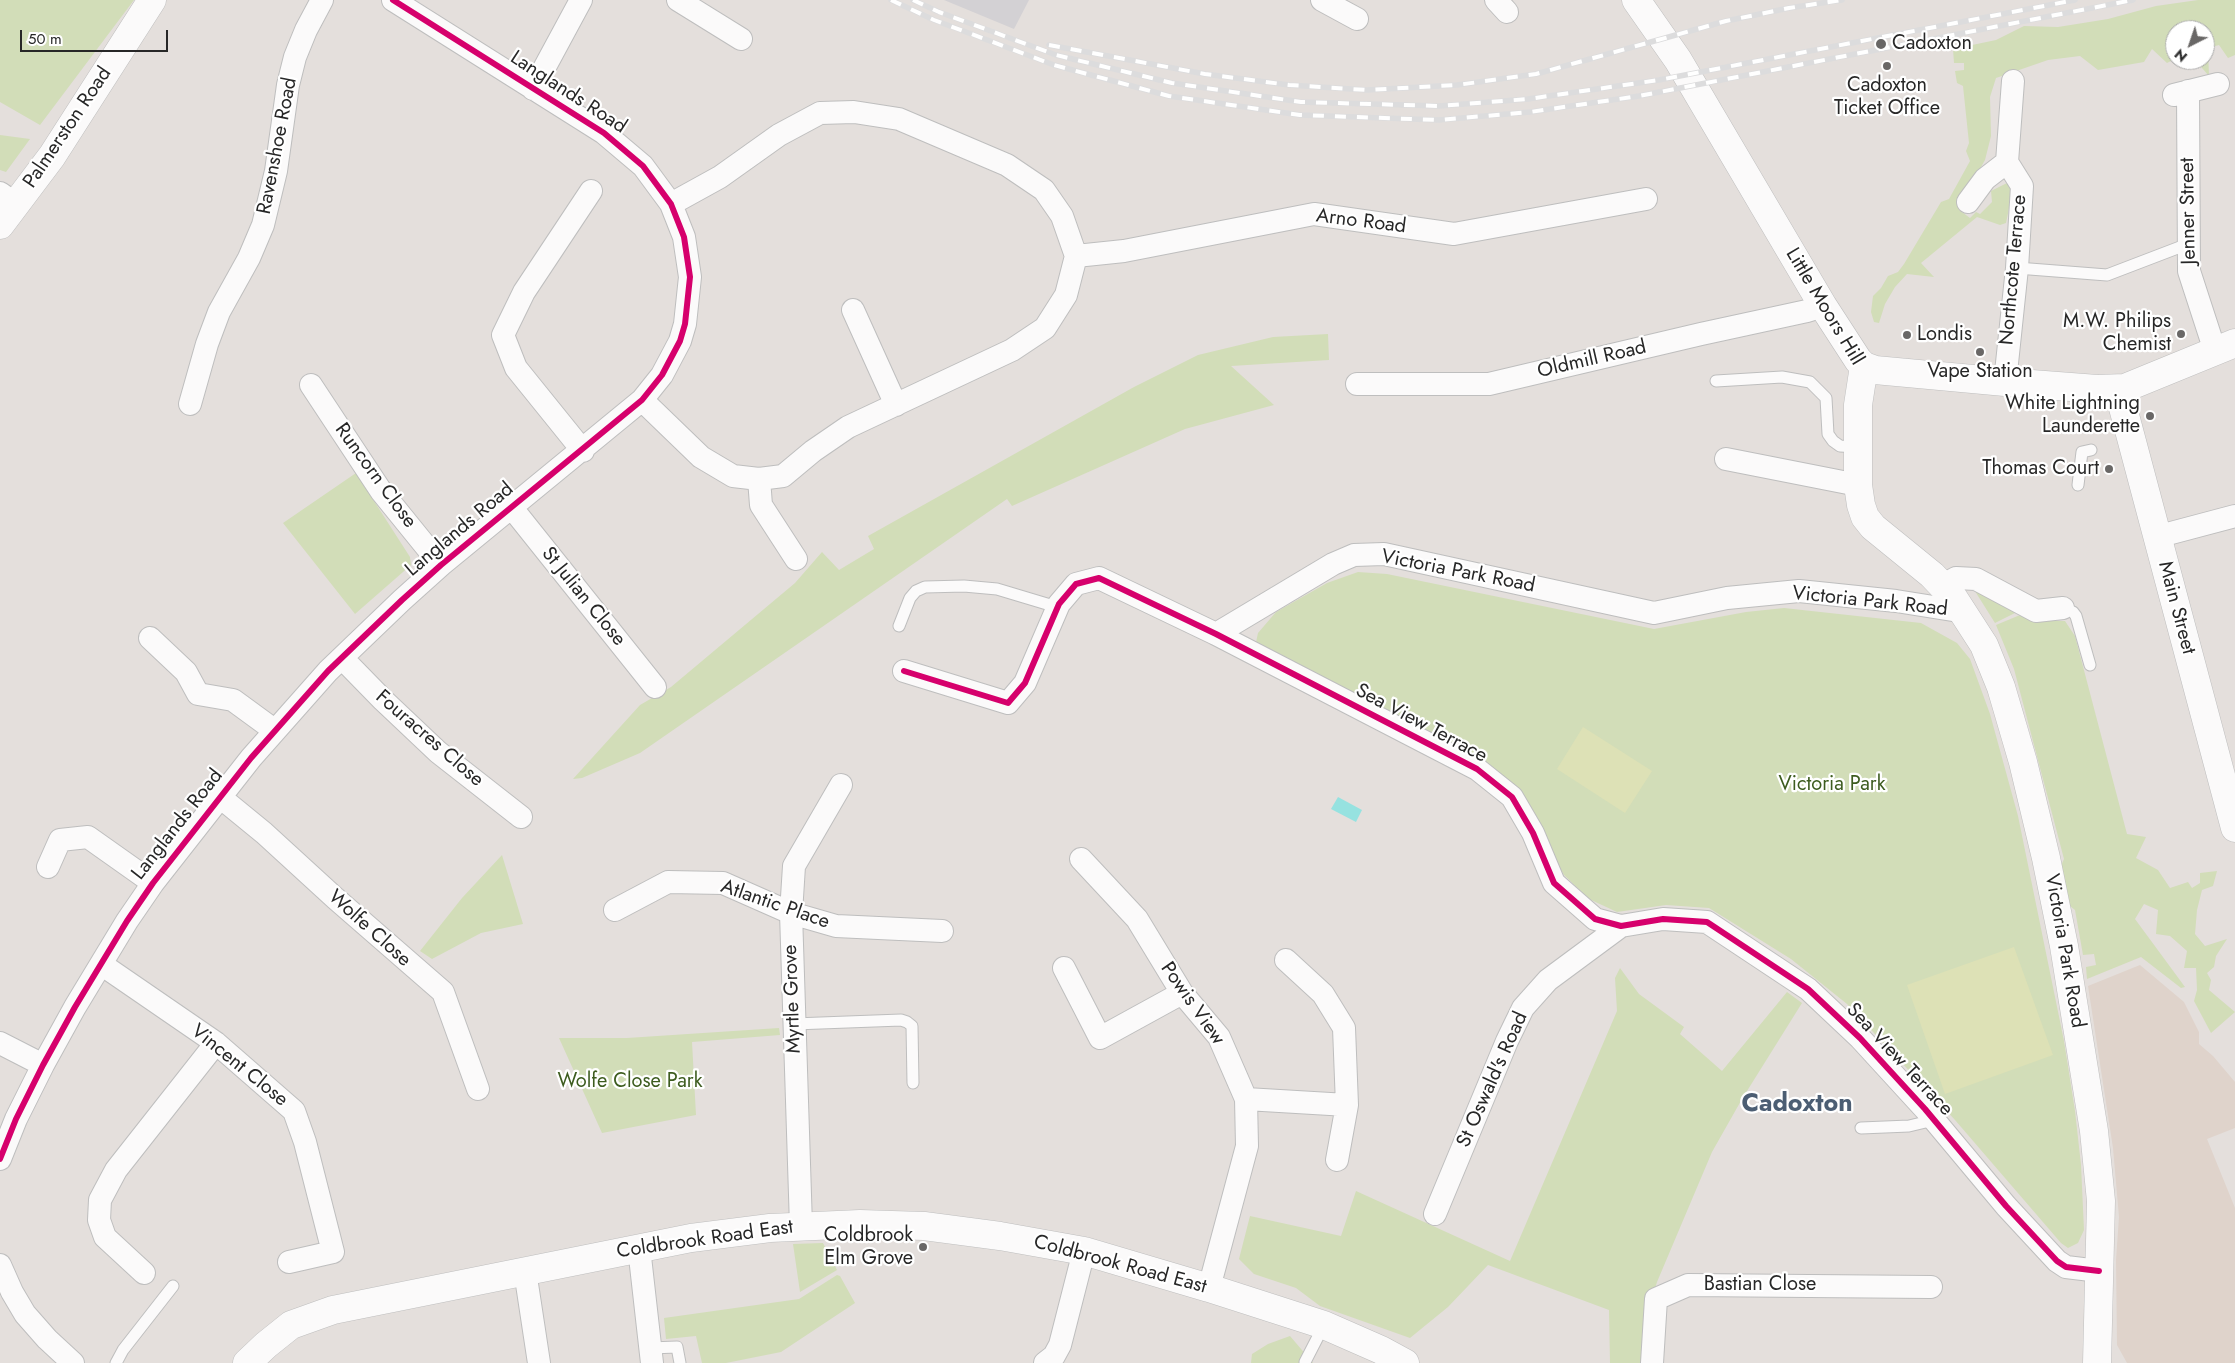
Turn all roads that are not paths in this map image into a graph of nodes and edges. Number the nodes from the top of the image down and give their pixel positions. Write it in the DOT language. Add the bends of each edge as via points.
graph roads {
  1 [pos="152,0"];
  2 [pos="322,0"];
  3 [pos="393,0"];
  4 [pos="581,0"];
  5 [pos="678,0"];
  6 [pos="1322,0"];
  7 [pos="1636,0"];
  8 [pos="1357,20"];
  9 [pos="740,39"];
  10 [pos="2013,81"];
  11 [pos="2218,84"];
  12 [pos="533,89"];
  13 [pos="2007,162"];
  14 [pos="591,192"];
  15 [pos="1646,199"];
  16 [pos="1968,202"];
  17 [pos="671,204"];
  18 [pos="5,207"];
  19 [pos="2188,244"];
  20 [pos="1076,256"];
  21 [pos="2017,268"];
  22 [pos="1823,306"];
  23 [pos="853,310"];
  24 [pos="2225,347"];
  25 [pos="1864,366"];
  26 [pos="1716,381"];
  27 [pos="2004,382"];
  28 [pos="1357,384"];
  29 [pos="311,385"];
  30 [pos="2118,389"];
  31 [pos="642,400"];
  32 [pos="190,404"];
  33 [pos="896,405"];
  34 [pos="1858,447"];
  35 [pos="2091,450"];
  36 [pos="583,451"];
  37 [pos="1726,459"];
  38 [pos="759,479"];
  39 [pos="2078,484"];
  40 [pos="1858,485"];
  41 [pos="512,508"];
  42 [pos="2235,516"];
  43 [pos="2156,537"];
  44 [pos="796,558"];
  45 [pos="441,565"];
  46 [pos="1943,585"];
  47 [pos="1057,607"];
  48 [pos="2063,608"];
  49 [pos="1965,612"];
  50 [pos="899,626"];
  51 [pos="1216,634"];
  52 [pos="150,638"];
  53 [pos="342,658"];
  54 [pos="2090,664"];
  55 [pos="904,671"];
  56 [pos="655,687"];
  57 [pos="274,730"];
  58 [pos="841,785"];
  59 [pos="220,797"];
  60 [pos="521,817"];
  61 [pos="2235,828"];
  62 [pos="1081,859"];
  63 [pos="48,867"];
  64 [pos="153,883"];
  65 [pos="615,910"];
  66 [pos="791,913"];
  67 [pos="1621,926"];
  68 [pos="942,931"];
  69 [pos="1286,960"];
  70 [pos="101,964"];
  71 [pos="1064,968"];
  72 [pos="1182,993"];
  73 [pos="794,1024"];
  74 [pos="0,1043"];
  75 [pos="216,1043"];
  76 [pos="43,1065"];
  77 [pos="914,1083"];
  78 [pos="478,1089"];
  79 [pos="1246,1099"];
  80 [pos="1347,1105"];
  81 [pos="1934,1120"];
  82 [pos="1861,1128"];
  83 [pos="0,1159"];
  84 [pos="1337,1160"];
  85 [pos="1435,1214"];
  86 [pos="801,1226"];
  87 [pos="639,1248"];
  88 [pos="1084,1251"];
  89 [pos="289,1262"];
  90 [pos="0,1265"];
  91 [pos="524,1271"];
  92 [pos="2099,1271"];
  93 [pos="144,1273"];
  94 [pos="173,1286"];
  95 [pos="1930,1287"];
  96 [pos="1209,1288"];
  97 [pos="1324,1325"];
  98 [pos="651,1356"];
  99 [pos="1305,1362"];
  100 [pos="72,1363"];
  101 [pos="116,1363"];
  102 [pos="247,1363"];
  103 [pos="539,1363"];
  104 [pos="680,1363"];
  105 [pos="1046,1363"];
  106 [pos="1405,1363"];
  107 [pos="1652,1363"];
  108 [pos="2097,1363"];
  1 -- 18 [label="street, Palmerston Road" via="52,156"];
  2 -- 32 [label="street, Ravenshoe Road" via="295,57 276,172 263,225 219,312"];
  3 -- 12 [label="street, Langlands Road"];
  4 -- 12 [label="street"];
  5 -- 9 [label="street"];
  6 -- 8 [label="street"];
  7 -- 22 [label="street, Little Moors Hill" via="1678,60"];
  10 -- 13 [label="street"];
  11 -- 19 [label="street, Jenner Street" via="2183,94"];
  12 -- 17 [label="street, Langlands Road" via="621,146 643,166"];
  13 -- 16 [label="street, Northcote Terrace" via="1986,179"];
  13 -- 21 [label="street, Northcote Terrace" via="2022,186"];
  14 -- 36 [label="street" via="524,292 504,335 516,368"];
  15 -- 20 [label="street, Arno Road" via="1454,234 1314,214 1124,251"];
  17 -- 20 [label="street" via="720,177 779,135 820,112 854,112 899,119 1007,165 1044,190 1062,216"];
  17 -- 31 [label="street, Langlands Road" via="688,258 688,306 680,341 662,375"];
  19 -- 21 [label="lane" via="2107,275"];
  19 -- 24 [label="street, Jenner Street" via="2189,271"];
  20 -- 33 [label="street" via="1066,295 1045,328 1012,350"];
  21 -- 27 [label="street, Northcote Terrace"];
  22 -- 25 [label="street, Little Moors Hill"];
  22 -- 28 [label="street, Oldmill Road" via="1489,384"];
  23 -- 33 [label="street"];
  24 -- 30 [label="street" via="2133,386"];
  25 -- 27 [label="street" via="1875,370"];
  25 -- 34 [label="street, Little Moors Hill" via="1858,405"];
  26 -- 34 [label="lane" via="1782,377 1810,382 1826,398 1828,434 1833,441 1840,446"];
  27 -- 30 [label="street"];
  29 -- 45 [label="street, Runcorn Close" via="381,491"];
  30 -- 43 [label="street, Main Street" via="2124,442"];
  31 -- 36 [label="street, Langlands Road"];
  31 -- 38 [label="street" via="701,457 734,476"];
  33 -- 38 [label="street" via="848,427 783,476"];
  34 -- 40 [label="street, Little Moors Hill"];
  35 -- 39 [label="lane" via="2082,452"];
  36 -- 41 [label="street, Langlands Road"];
  37 -- 40 [label="street"];
  38 -- 44 [label="street" via="761,505"];
  40 -- 46 [label="street, Little Moors Hill" via="1865,517 1873,527"];
  41 -- 45 [label="street, Langlands Road"];
  41 -- 56 [label="street, St Julian Close"];
  42 -- 43 [label="street"];
  43 -- 61 [label="street, Main Street"];
  45 -- 53 [label="street, Langlands Road"];
  46 -- 48 [label="street" via="1956,578 1976,579 2036,611"];
  46 -- 49 [label="street, Little Moors Hill"];
  47 -- 50 [label="lane" via="997,588 925,587 910,598"];
  47 -- 51 [label="street, Sea View Terrace" via="1076,584 1099,578"];
  47 -- 55 [label="street, Sea View Terrace" via="1025,683 1008,703"];
  48 -- 54 [label="lane" via="2076,616"];
  49 -- 51 [label="street, Victoria Park Road" via="1800,591 1727,598 1654,614 1384,554 1354,555 1333,564"];
  49 -- 92 [label="street, Victoria Park Road" via="1992,660 2002,687 2048,867 2094,1131 2101,1201"];
  51 -- 67 [label="street, Sea View Terrace" via="1477,769 1512,797 1533,833 1554,883 1595,919"];
  52 -- 57 [label="street" via="186,672 198,694 233,700"];
  53 -- 57 [label="street, Langlands Road"];
  53 -- 60 [label="street, Fouracres Close" via="438,752"];
  57 -- 59 [label="street, Langlands Road"];
  58 -- 66 [label="street, Myrtle Grove" via="794,866"];
  59 -- 64 [label="street, Langlands Road"];
  59 -- 78 [label="street, Wolfe Close" via="443,992"];
  62 -- 72 [label="street, Powis View" via="1137,919"];
  63 -- 64 [label="street" via="60,840 88,838"];
  64 -- 70 [label="street, Langlands Road"];
  65 -- 66 [label="street, Atlantic Place" via="668,882 723,883"];
  66 -- 68 [label="street, Atlantic Place" via="836,926"];
  66 -- 73 [label="street, Myrtle Grove"];
  67 -- 81 [label="street, Sea View Terrace" via="1663,919 1708,922 1808,989 1860,1038"];
  67 -- 85 [label="street, St Oswald's Road" via="1548,980 1523,1008"];
  69 -- 80 [label="street" via="1323,994 1344,1028"];
  70 -- 75 [label="street, Vincent Close"];
  70 -- 76 [label="street, Langlands Road"];
  71 -- 72 [label="street" via="1100,1038"];
  72 -- 79 [label="street, Powis View" via="1218,1037"];
  73 -- 77 [label="lane" via="908,1022 912,1026"];
  73 -- 86 [label="street, Myrtle Grove"];
  74 -- 76 [label="street"];
  75 -- 89 [label="street, Vincent Close" via="294,1111 305,1142 333,1252"];
  75 -- 93 [label="street" via="116,1170 100,1200 99,1220 105,1237"];
  76 -- 83 [label="street, Langlands Road"];
  79 -- 80 [label="street"];
  79 -- 96 [label="street, Powis View" via="1247,1146"];
  80 -- 84 [label="street"];
  81 -- 82 [label="lane" via="1909,1126"];
  81 -- 92 [label="street, Sea View Terrace" via="2057,1261 2066,1267"];
  86 -- 87 [label="street, Coldbrook Road East" via="734,1232"];
  86 -- 88 [label="street, Coldbrook Road East" via="924,1226"];
  87 -- 91 [label="street, Coldbrook Road East"];
  87 -- 98 [label="street"];
  88 -- 96 [label="street, Coldbrook Road East"];
  88 -- 105 [label="street" via="1060,1345"];
  90 -- 100 [label="street" via="25,1314"];
  91 -- 102 [label="street, Coldbrook Road East" via="307,1318 280,1332"];
  91 -- 103 [label="street"];
  92 -- 108 [label="street, Victoria Park Road"];
  94 -- 101 [label="lane"];
  95 -- 107 [label="street, Bastian Close" via="1688,1285 1656,1299"];
  96 -- 97 [label="street, Coldbrook Road East"];
  97 -- 99 [label="lane"];
  97 -- 106 [label="street, Coldbrook Road East"];
  98 -- 104 [label="lane" via="677,1347"];
}
